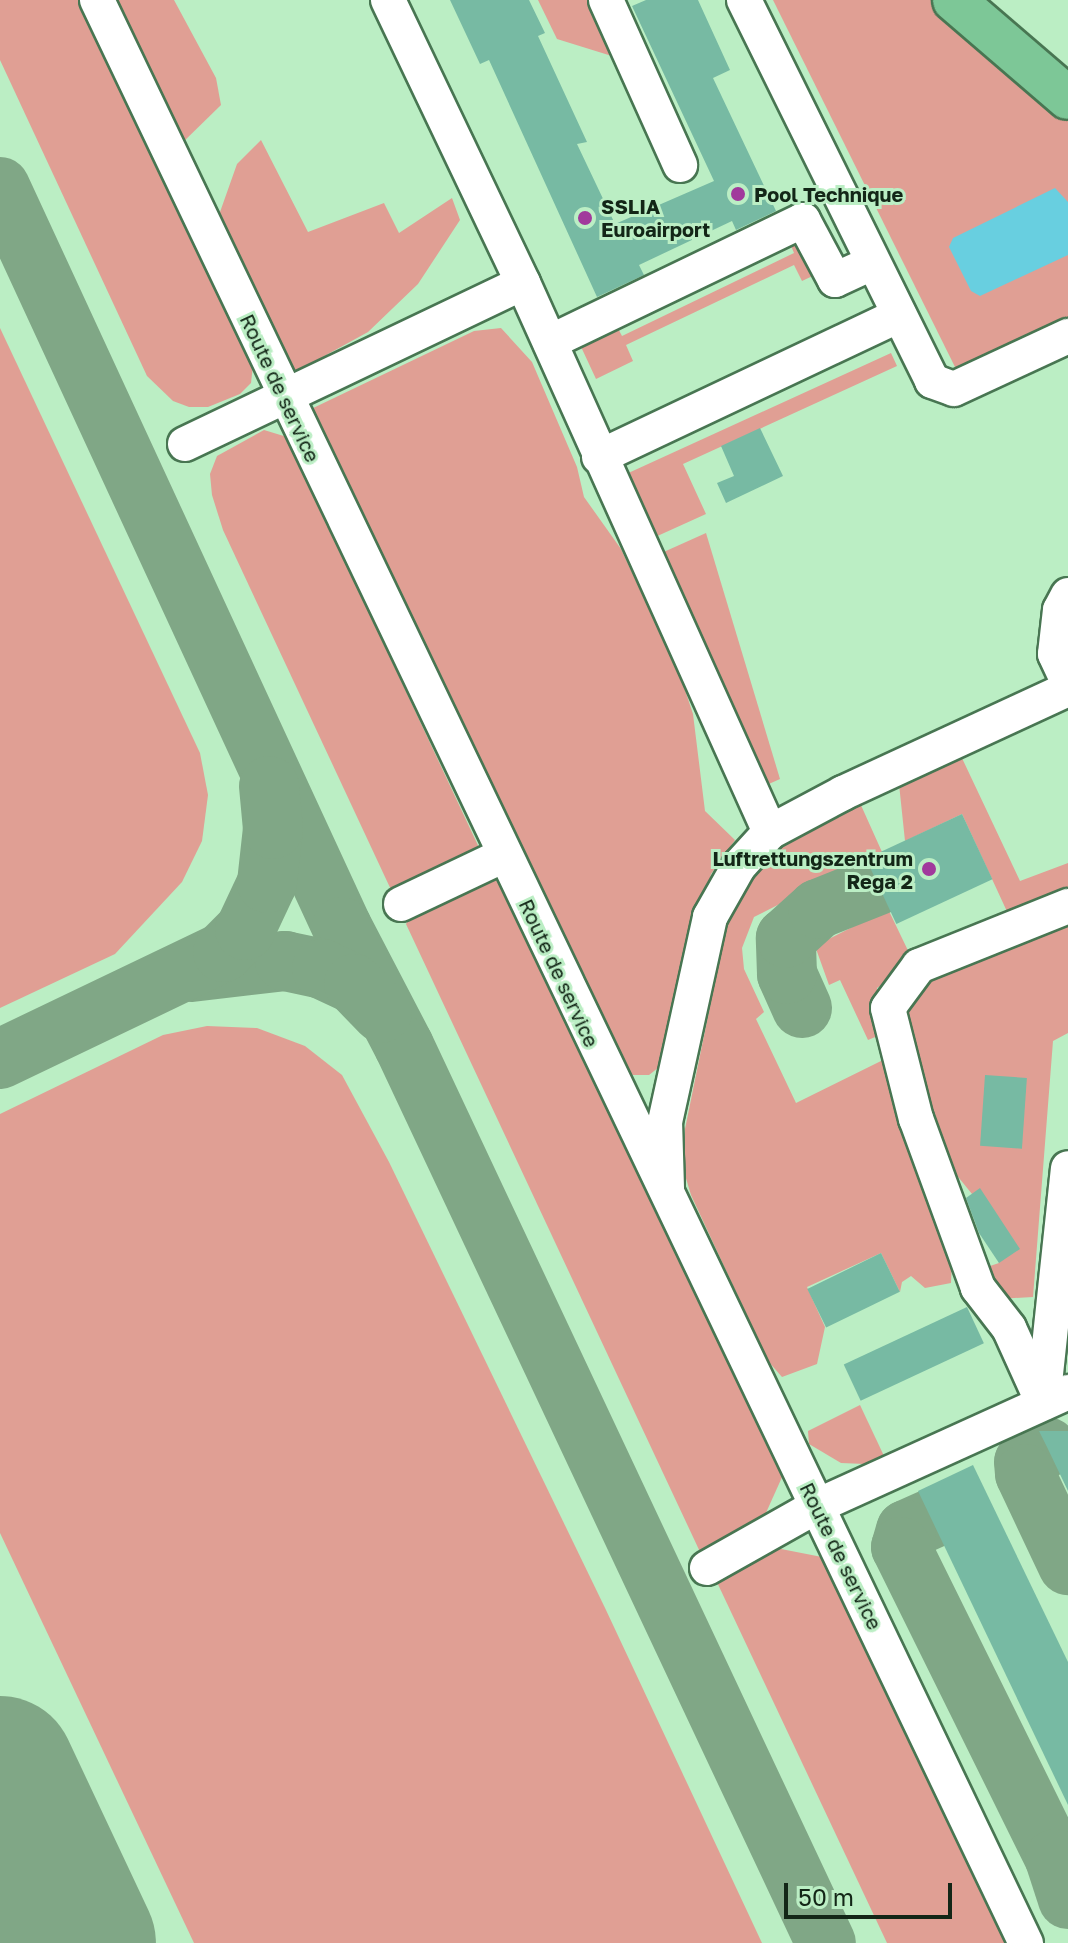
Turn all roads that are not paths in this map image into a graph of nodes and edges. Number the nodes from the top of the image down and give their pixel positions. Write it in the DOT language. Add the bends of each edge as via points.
graph roads {
  1 [pos="97,0"];
  2 [pos="388,0"];
  3 [pos="606,0"];
  4 [pos="744,0"];
  5 [pos="954,0"];
  6 [pos="1068,98"];
  7 [pos="680,165"];
  8 [pos="872,263"];
  9 [pos="523,283"];
  10 [pos="899,315"];
  11 [pos="1068,336"];
  12 [pos="550,342"];
  13 [pos="283,396"];
  14 [pos="185,444"];
  15 [pos="599,457"];
  16 [pos="1068,595"];
  17 [pos="1062,668"];
  18 [pos="1068,689"];
  19 [pos="770,832"];
  20 [pos="504,855"];
  21 [pos="401,904"];
  22 [pos="1068,906"];
  23 [pos="1068,1168"];
  24 [pos="667,1200"];
  25 [pos="1056,1397"];
  26 [pos="817,1506"];
  27 [pos="707,1568"];
  28 [pos="1026,1943"];
  1 -- 13 [label="lane, Route de service"];
  2 -- 9 [label="lane"];
  3 -- 7 [label="lane"];
  4 -- 8 [label="lane"];
  5 -- 6 [label="main road"];
  8 -- 10 [label="lane"];
  8 -- 12 [label="lane" via="835,280 803,220"];
  9 -- 12 [label="lane"];
  9 -- 13 [label="lane"];
  10 -- 11 [label="lane" via="932,381 954,389"];
  10 -- 15 [label="lane"];
  12 -- 15 [label="lane"];
  13 -- 14 [label="lane"];
  13 -- 20 [label="lane, Route de service"];
  15 -- 19 [label="lane"];
  16 -- 17 [label="lane" via="1060,610"];
  18 -- 19 [label="lane" via="903,763"];
  19 -- 24 [label="lane" via="725,884 710,917 665,1122"];
  20 -- 21 [label="lane"];
  20 -- 24 [label="lane, Route de service"];
  22 -- 25 [label="lane" via="919,966 888,1008 916,1119 978,1288"];
  23 -- 25 [label="lane"];
  24 -- 26 [label="lane, Route de service"];
  25 -- 26 [label="lane"];
  26 -- 27 [label="lane"];
  26 -- 28 [label="lane, Route de service"];
}
